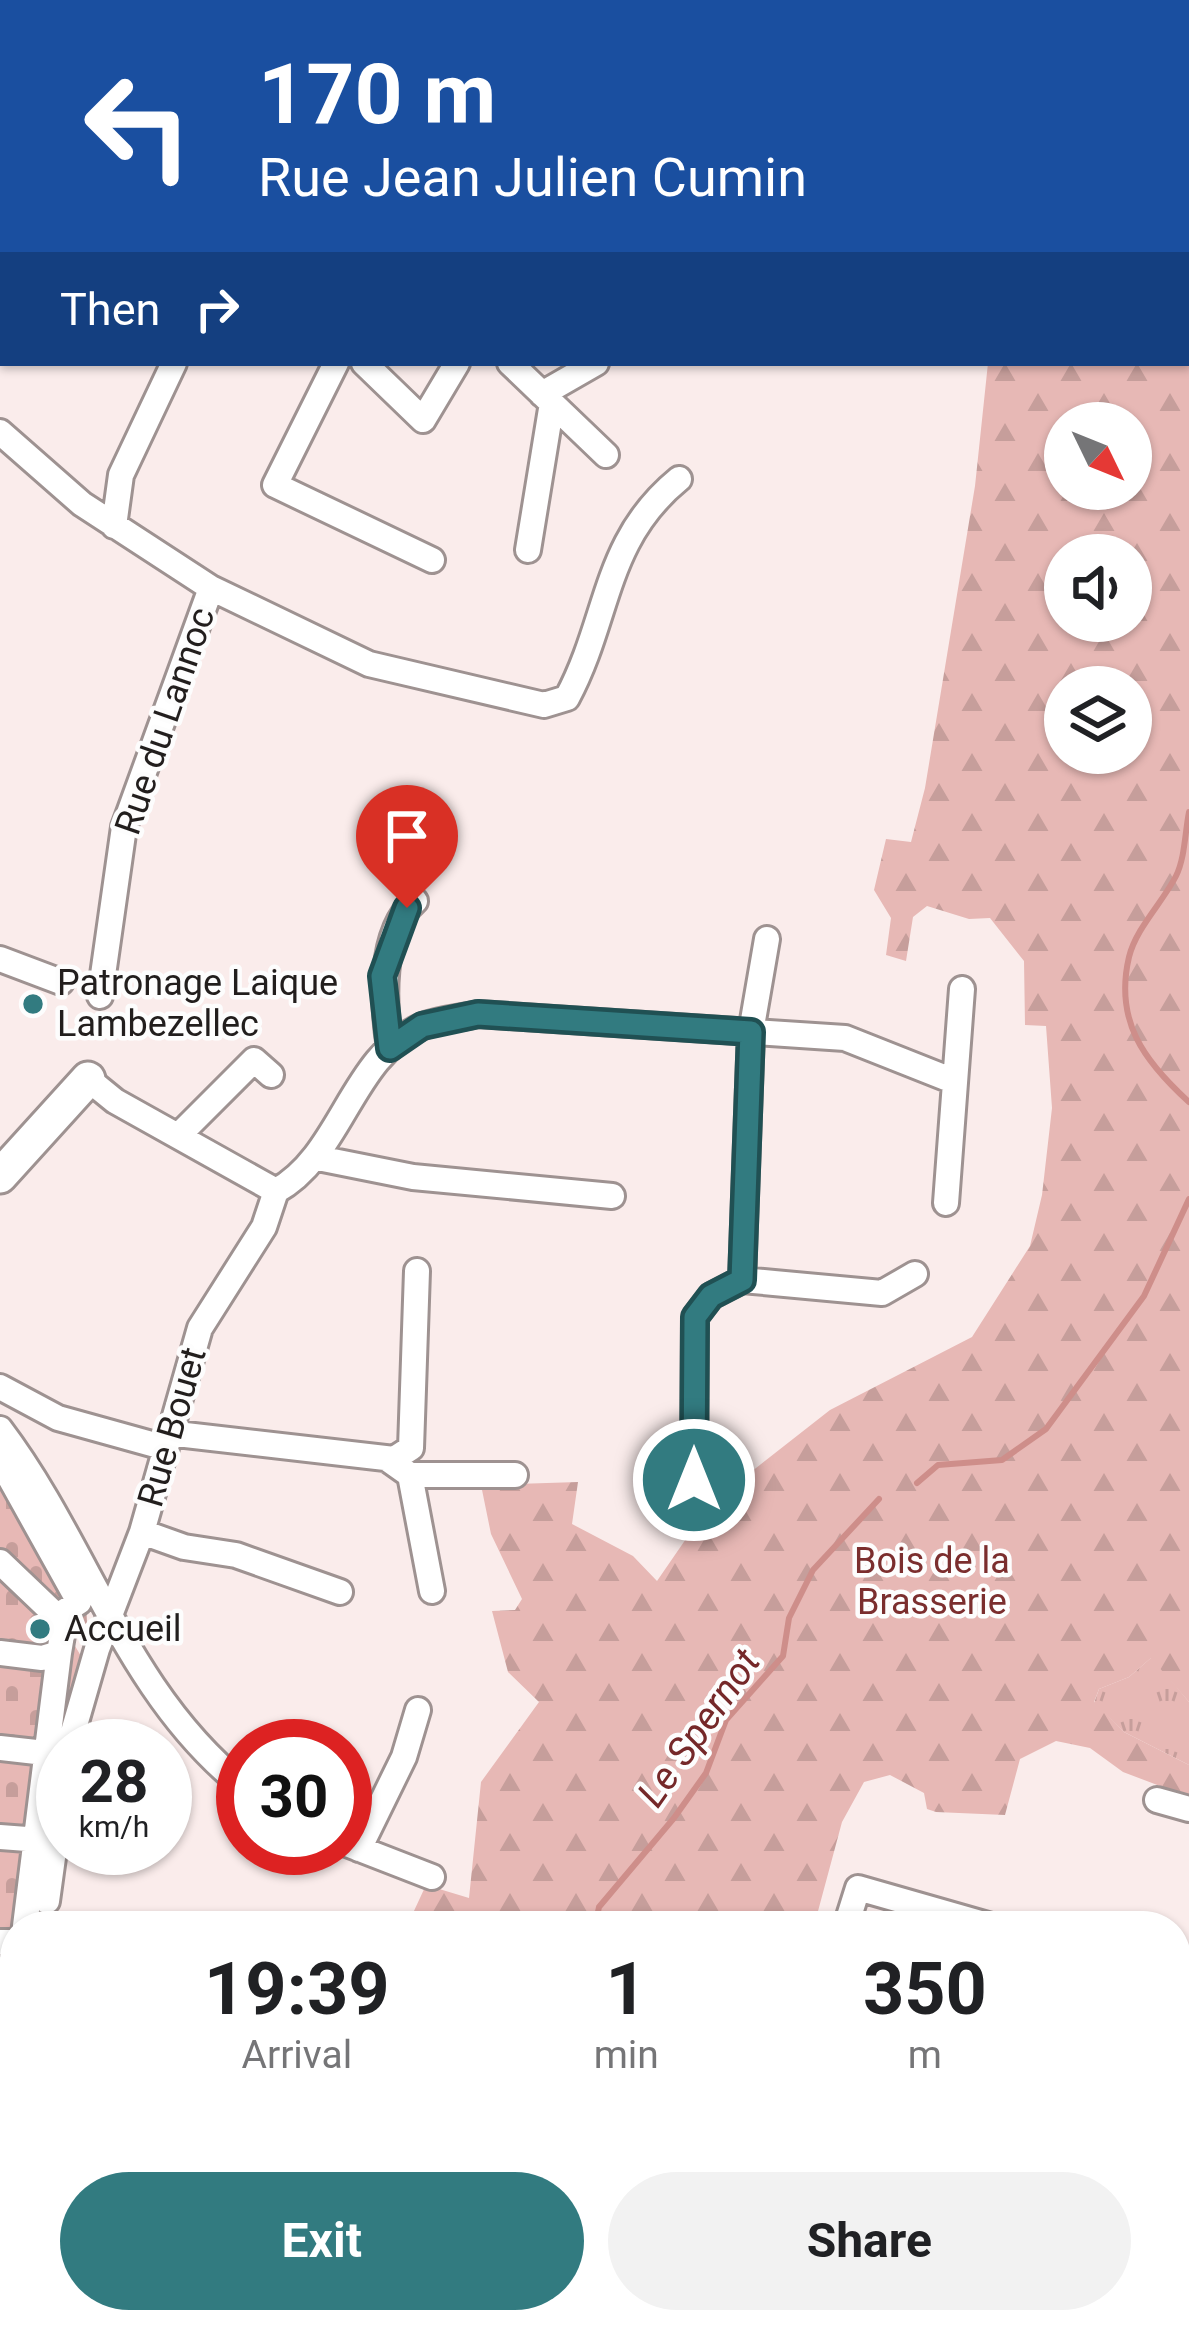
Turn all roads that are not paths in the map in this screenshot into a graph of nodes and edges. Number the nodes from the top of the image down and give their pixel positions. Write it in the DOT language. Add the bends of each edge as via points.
graph roads {
  1 [pos="173,366"];
  2 [pos="335,366"];
  3 [pos="367,366"];
  4 [pos="455,366"];
  5 [pos="513,366"];
  6 [pos="555,366"];
  7 [pos="592,366"];
  8 [pos="547,398"];
  9 [pos="0,432"];
  10 [pos="606,454"];
  11 [pos="679,479"];
  12 [pos="114,526"];
  13 [pos="528,550"];
  14 [pos="432,560"];
  15 [pos="211,589"];
  16 [pos="415,901"];
  17 [pos="767,939"];
  18 [pos="0,959"];
  19 [pos="61,982"];
  20 [pos="962,989"];
  21 [pos="100,996"];
  22 [pos="751,1032"];
  23 [pos="390,1048"];
  24 [pos="271,1075"];
  25 [pos="88,1079"];
  26 [pos="951,1080"];
  27 [pos="181,1133"];
  28 [pos="318,1158"];
  29 [pos="0,1176"];
  30 [pos="276,1191"];
  31 [pos="612,1196"];
  32 [pos="946,1203"];
  33 [pos="417,1271"];
  34 [pos="915,1274"];
  35 [pos="742,1280"];
  36 [pos="0,1387"];
  37 [pos="0,1429"];
  38 [pos="167,1440"];
  39 [pos="0,1460"];
  40 [pos="665,1466"];
  41 [pos="390,1469"];
  42 [pos="515,1475"];
  43 [pos="8,1490"];
  44 [pos="142,1532"];
  45 [pos="53,1549"];
  46 [pos="0,1562"];
  47 [pos="10,1579"];
  48 [pos="432,1591"];
  49 [pos="340,1592"];
  50 [pos="109,1620"];
  51 [pos="59,1634"];
  52 [pos="97,1649"];
  53 [pos="0,1653"];
  54 [pos="418,1710"];
  55 [pos="58,1719"];
  56 [pos="69,1719"];
  57 [pos="0,1748"];
  58 [pos="36,1749"];
  59 [pos="216,1759"];
  60 [pos="1157,1799"];
  61 [pos="1189,1809"];
  62 [pos="372,1812"];
  63 [pos="0,1837"];
  64 [pos="36,1840"];
  65 [pos="372,1854"];
  66 [pos="38,1875"];
  67 [pos="45,1875"];
  68 [pos="432,1876"];
  69 [pos="29,1911"];
  70 [pos="44,1911"];
  71 [pos="851,1911"];
  72 [pos="938,1911"];
  1 -- 12 [label="street" via="121,475"];
  2 -- 14 [label="street" via="275,485"];
  3 -- 4 [label="street" via="423,421"];
  5 -- 8 [label="street"];
  6 -- 8 [label="street"];
  7 -- 8 [label="street"];
  8 -- 10 [label="street"];
  8 -- 13 [label="street"];
  9 -- 12 [label="street"];
  11 -- 15 [label="street" via="634,522 619,550 581,671 559,704 387,670"];
  12 -- 15 [label="street"];
  15 -- 21 [label="street, Rue du Lannoc" via="124,826"];
  16 -- 23 [label="street" via="382,976"];
  17 -- 22 [label="street"];
  18 -- 19 [label="street"];
  20 -- 26 [label="street"];
  22 -- 23 [label="street" via="478,1014 422,1026"];
  22 -- 26 [label="street" via="845,1038"];
  22 -- 35 [label="street"];
  23 -- 28 [label="street"];
  24 -- 27 [label="street" via="254,1060"];
  25 -- 27 [label="street"];
  25 -- 29 [label="main road"];
  26 -- 32 [label="street"];
  27 -- 30 [label="street"];
  28 -- 30 [label="street"];
  28 -- 31 [label="street" via="413,1177"];
  30 -- 38 [label="street, Rue Bouet" via="264,1227 200,1328"];
  33 -- 41 [label="street" via="411,1448"];
  34 -- 35 [label="street" via="882,1293"];
  35 -- 40 [label="street" via="711,1296 695,1317 694,1480"];
  36 -- 38 [label="street" via="58,1418"];
  37 -- 50 [label="street"];
  38 -- 41 [label="street"];
  38 -- 44 [label="street, Rue Bouet"];
  39 -- 43 [label="street"];
  41 -- 42 [label="street"];
  41 -- 48 [label="street"];
  43 -- 45 [label="street"];
  44 -- 49 [label="street"];
  44 -- 50 [label="street, Rue Bouet"];
  45 -- 47 [label="street"];
  45 -- 51 [label="street" via="79,1602"];
  46 -- 47 [label="street"];
  47 -- 51 [label="street"];
  50 -- 52 [label="street, Rue Bouet"];
  50 -- 59 [label="street" via="179,1722"];
  51 -- 52 [label="street"];
  51 -- 53 [label="street" via="42,1658"];
  51 -- 55 [label="street"];
  52 -- 56 [label="street, Rue Bouet"];
  54 -- 62 [label="street" via="404,1757"];
  57 -- 58 [label="street"];
  60 -- 61 [label="street"];
  63 -- 64 [label="street"];
  65 -- 68 [label="street"];
  66 -- 69 [label="street"];
  67 -- 70 [label="street"];
  71 -- 72 [label="street" via="858,1888"];
}
